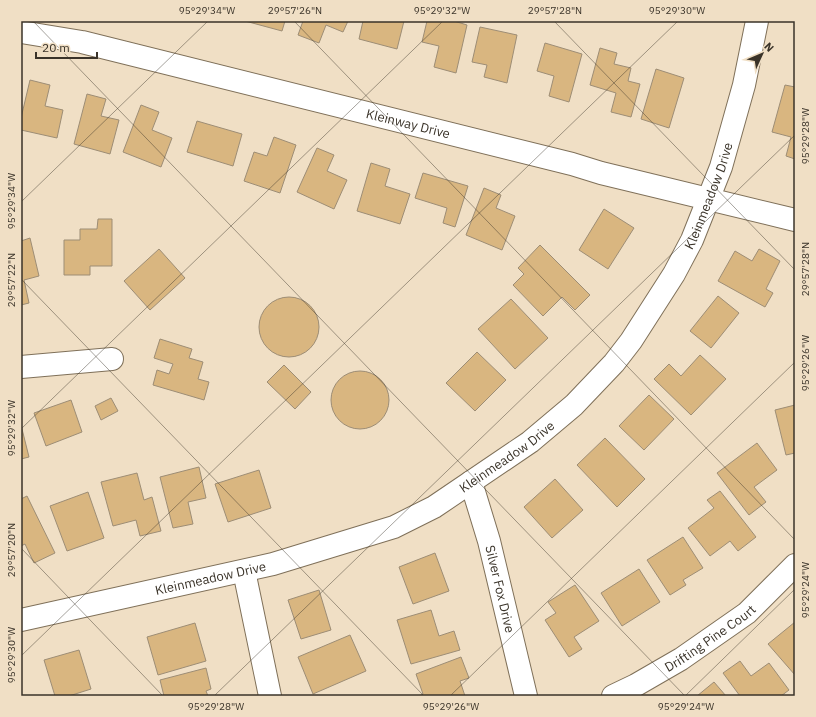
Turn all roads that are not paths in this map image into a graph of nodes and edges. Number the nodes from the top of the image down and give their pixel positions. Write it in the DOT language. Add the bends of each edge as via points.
graph roads {
  1 [pos="757,21"];
  2 [pos="21,32"];
  3 [pos="709,200"];
  4 [pos="795,220"];
  5 [pos="112,359"];
  6 [pos="21,367"];
  7 [pos="471,482"];
  8 [pos="795,565"];
  9 [pos="244,571"];
  10 [pos="21,620"];
  11 [pos="270,696"];
  12 [pos="526,696"];
  13 [pos="613,696"];
  1 -- 3 [label="street, Kleinmeadow Drive" via="744,85"];
  2 -- 3 [label="street, Kleinway Drive" via="82,42 174,64"];
  3 -- 4 [label="street, Kleinway Drive"];
  3 -- 7 [label="street, Kleinmeadow Drive" via="674,274 614,363 574,405 530,442"];
  5 -- 6 [label="street"];
  7 -- 9 [label="street, Kleinmeadow Drive" via="434,507 394,527"];
  7 -- 12 [label="street, Silver Fox Drive" via="489,542"];
  8 -- 13 [label="street, Drifting Pine Court" via="747,613 681,659"];
  9 -- 10 [label="street, Kleinmeadow Drive"];
  9 -- 11 [label="street"];
}
